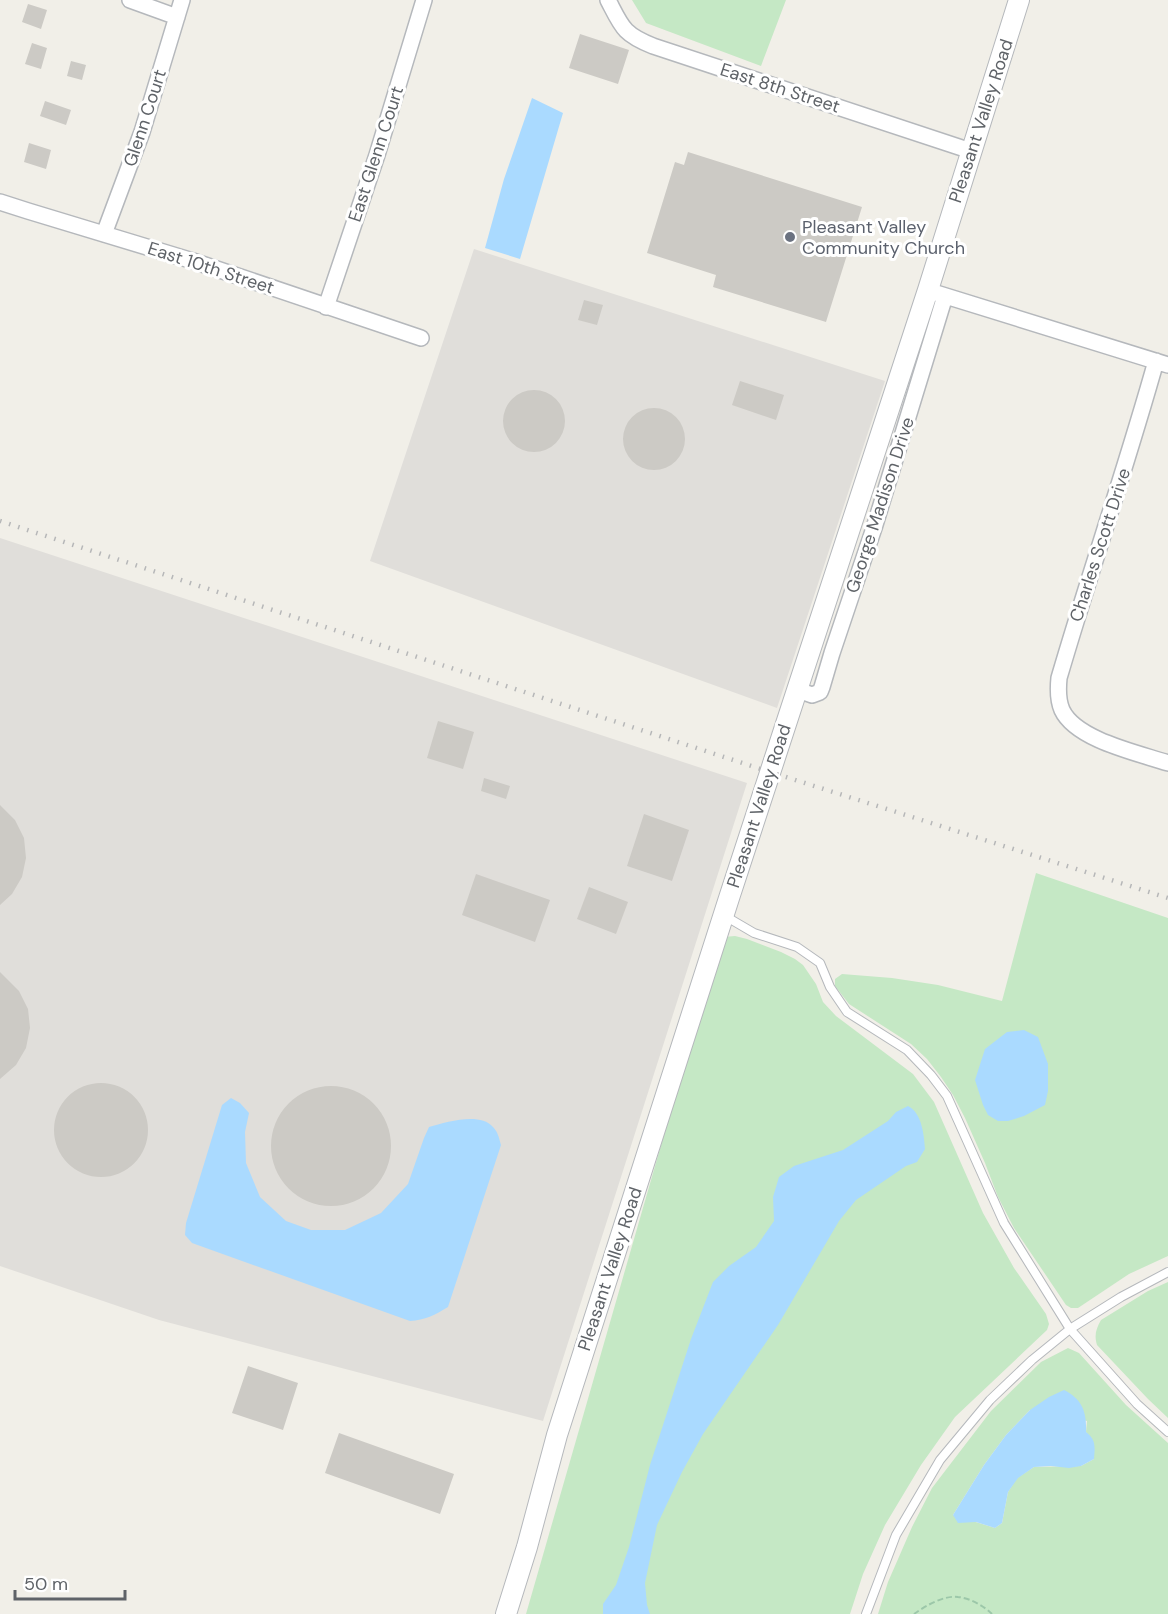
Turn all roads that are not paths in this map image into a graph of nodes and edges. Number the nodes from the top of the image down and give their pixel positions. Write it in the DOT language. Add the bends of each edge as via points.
graph roads {
  1 [pos="130,0"];
  2 [pos="182,0"];
  3 [pos="424,0"];
  4 [pos="608,0"];
  5 [pos="1019,0"];
  6 [pos="177,17"];
  7 [pos="971,151"];
  8 [pos="0,202"];
  9 [pos="104,234"];
  10 [pos="937,293"];
  11 [pos="326,307"];
  12 [pos="421,338"];
  13 [pos="1162,363"];
  14 [pos="1168,763"];
  15 [pos="723,915"];
  16 [pos="1168,1272"];
  17 [pos="1070,1329"];
  18 [pos="1168,1432"];
  19 [pos="506,1614"];
  20 [pos="866,1614"];
  1 -- 6 [label="street"];
  2 -- 6 [label="street, Glenn Court"];
  3 -- 11 [label="street, East Glenn Court"];
  4 -- 7 [label="street, East 8th Street" via="625,31 638,40"];
  5 -- 7 [label="street, Pleasant Valley Road"];
  6 -- 9 [label="street, Glenn Court" via="142,132"];
  7 -- 10 [label="street, Pleasant Valley Road"];
  8 -- 9 [label="street, East 10th Street"];
  9 -- 11 [label="street, East 10th Street"];
  10 -- 13 [label="street"];
  10 -- 15 [label="street, Pleasant Valley Road"];
  11 -- 12 [label="street, East 10th Street"];
  13 -- 14 [label="street, Charles Scott Drive" via="1138,425 1059,678 1060,705 1074,726 1112,745"];
  15 -- 17 [label="lane" via="754,933 797,947 820,963 847,1012 907,1050 931,1075 947,1096 1004,1222"];
  15 -- 19 [label="street, Pleasant Valley Road" via="557,1434"];
  16 -- 17 [label="lane"];
  17 -- 18 [label="lane" via="1137,1404"];
  17 -- 20 [label="lane" via="990,1400 940,1460 896,1535"];
}
